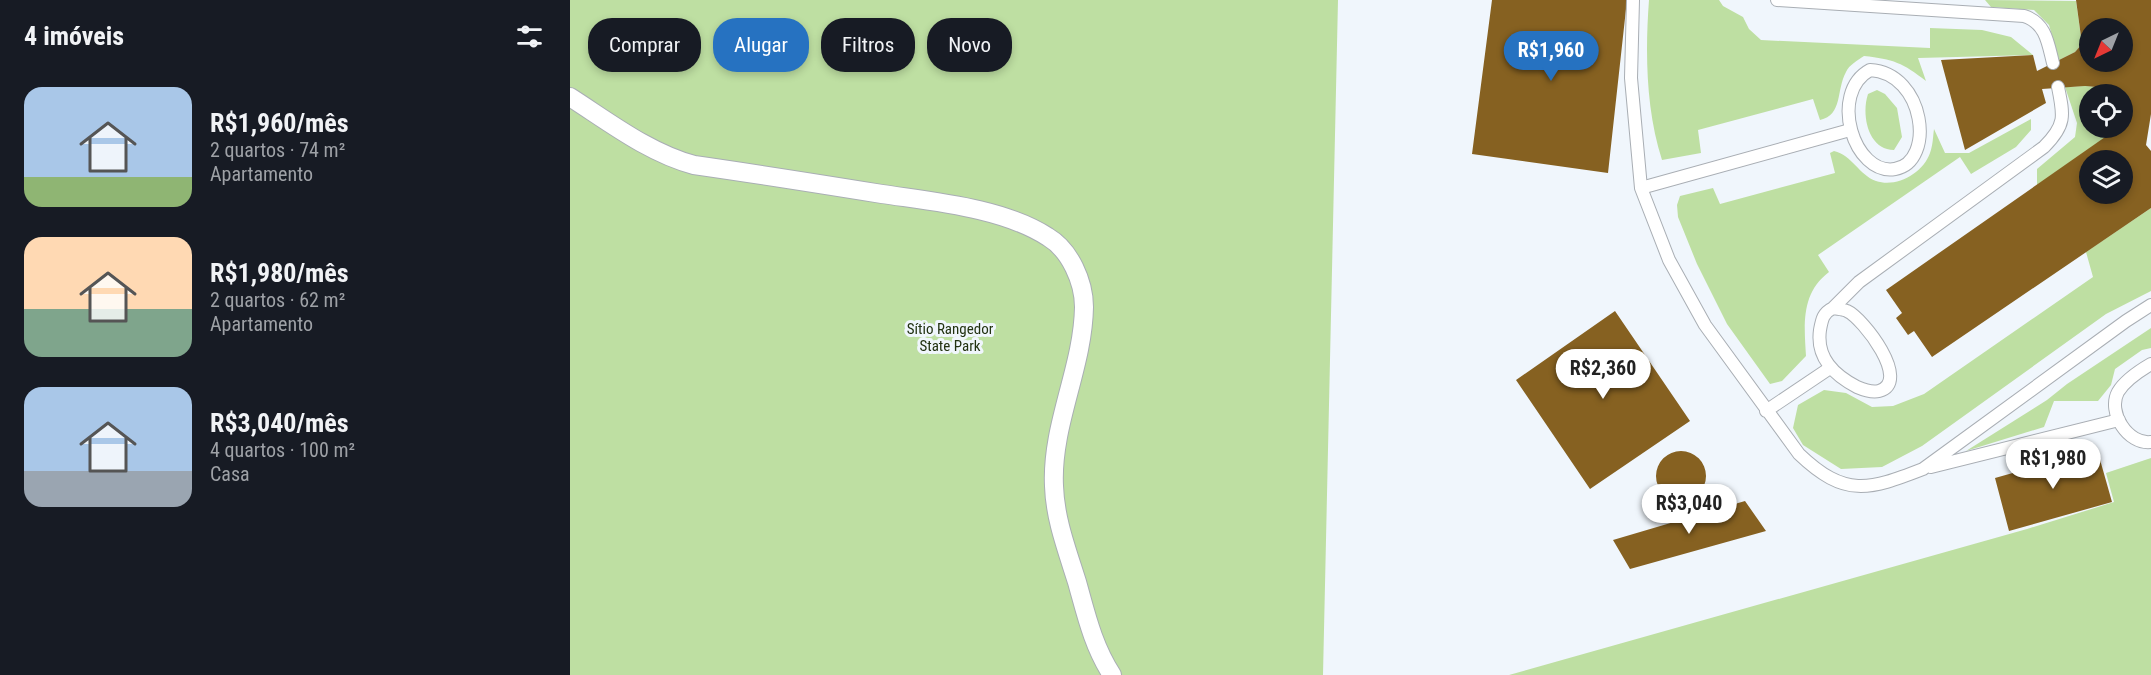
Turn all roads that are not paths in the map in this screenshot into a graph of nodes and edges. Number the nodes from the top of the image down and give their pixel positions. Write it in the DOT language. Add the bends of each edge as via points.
graph roads {
  1 [pos="1633,0"];
  2 [pos="1777,0"];
  3 [pos="2053,63"];
  4 [pos="2058,87"];
  5 [pos="570,97"];
  6 [pos="1850,130"];
  7 [pos="1641,188"];
  8 [pos="2151,305"];
  9 [pos="1833,308"];
  10 [pos="2151,364"];
  11 [pos="1830,368"];
  12 [pos="1766,411"];
  13 [pos="2119,420"];
  14 [pos="2151,442"];
  15 [pos="1923,469"];
  16 [pos="1112,675"];
  1 -- 7 [label="lane" via="1631,78"];
  2 -- 3 [label="lane" via="2024,16 2043,28"];
  4 -- 9 [label="lane" via="2064,112 2054,137 2044,147 1859,282"];
  5 -- 16 [label="street" via="678,160 978,211 1019,222 1050,237 1066,252 1084,306 1053,484 1057,518 1087,621"];
  6 -- 6 [label="lane" via="1860,149 1883,170 1906,165 1920,137 1913,98 1898,79 1870,70 1852,88 1848,103"];
  6 -- 7 [label="lane"];
  7 -- 12 [label="lane" via="1669,260 1705,325"];
  8 -- 15 [label="lane"];
  9 -- 11 [label="lane" via="1822,319 1819,337 1822,355"];
  9 -- 11 [label="lane" via="1848,311 1873,336 1890,365 1890,381 1885,389 1864,390"];
  10 -- 13 [label="lane" via="2119,390 2114,404"];
  11 -- 12 [label="lane"];
  12 -- 15 [label="lane" via="1799,454 1817,471 1838,482 1860,488 1886,484"];
  13 -- 14 [label="lane" via="2133,439"];
  13 -- 15 [label="lane"];
}
